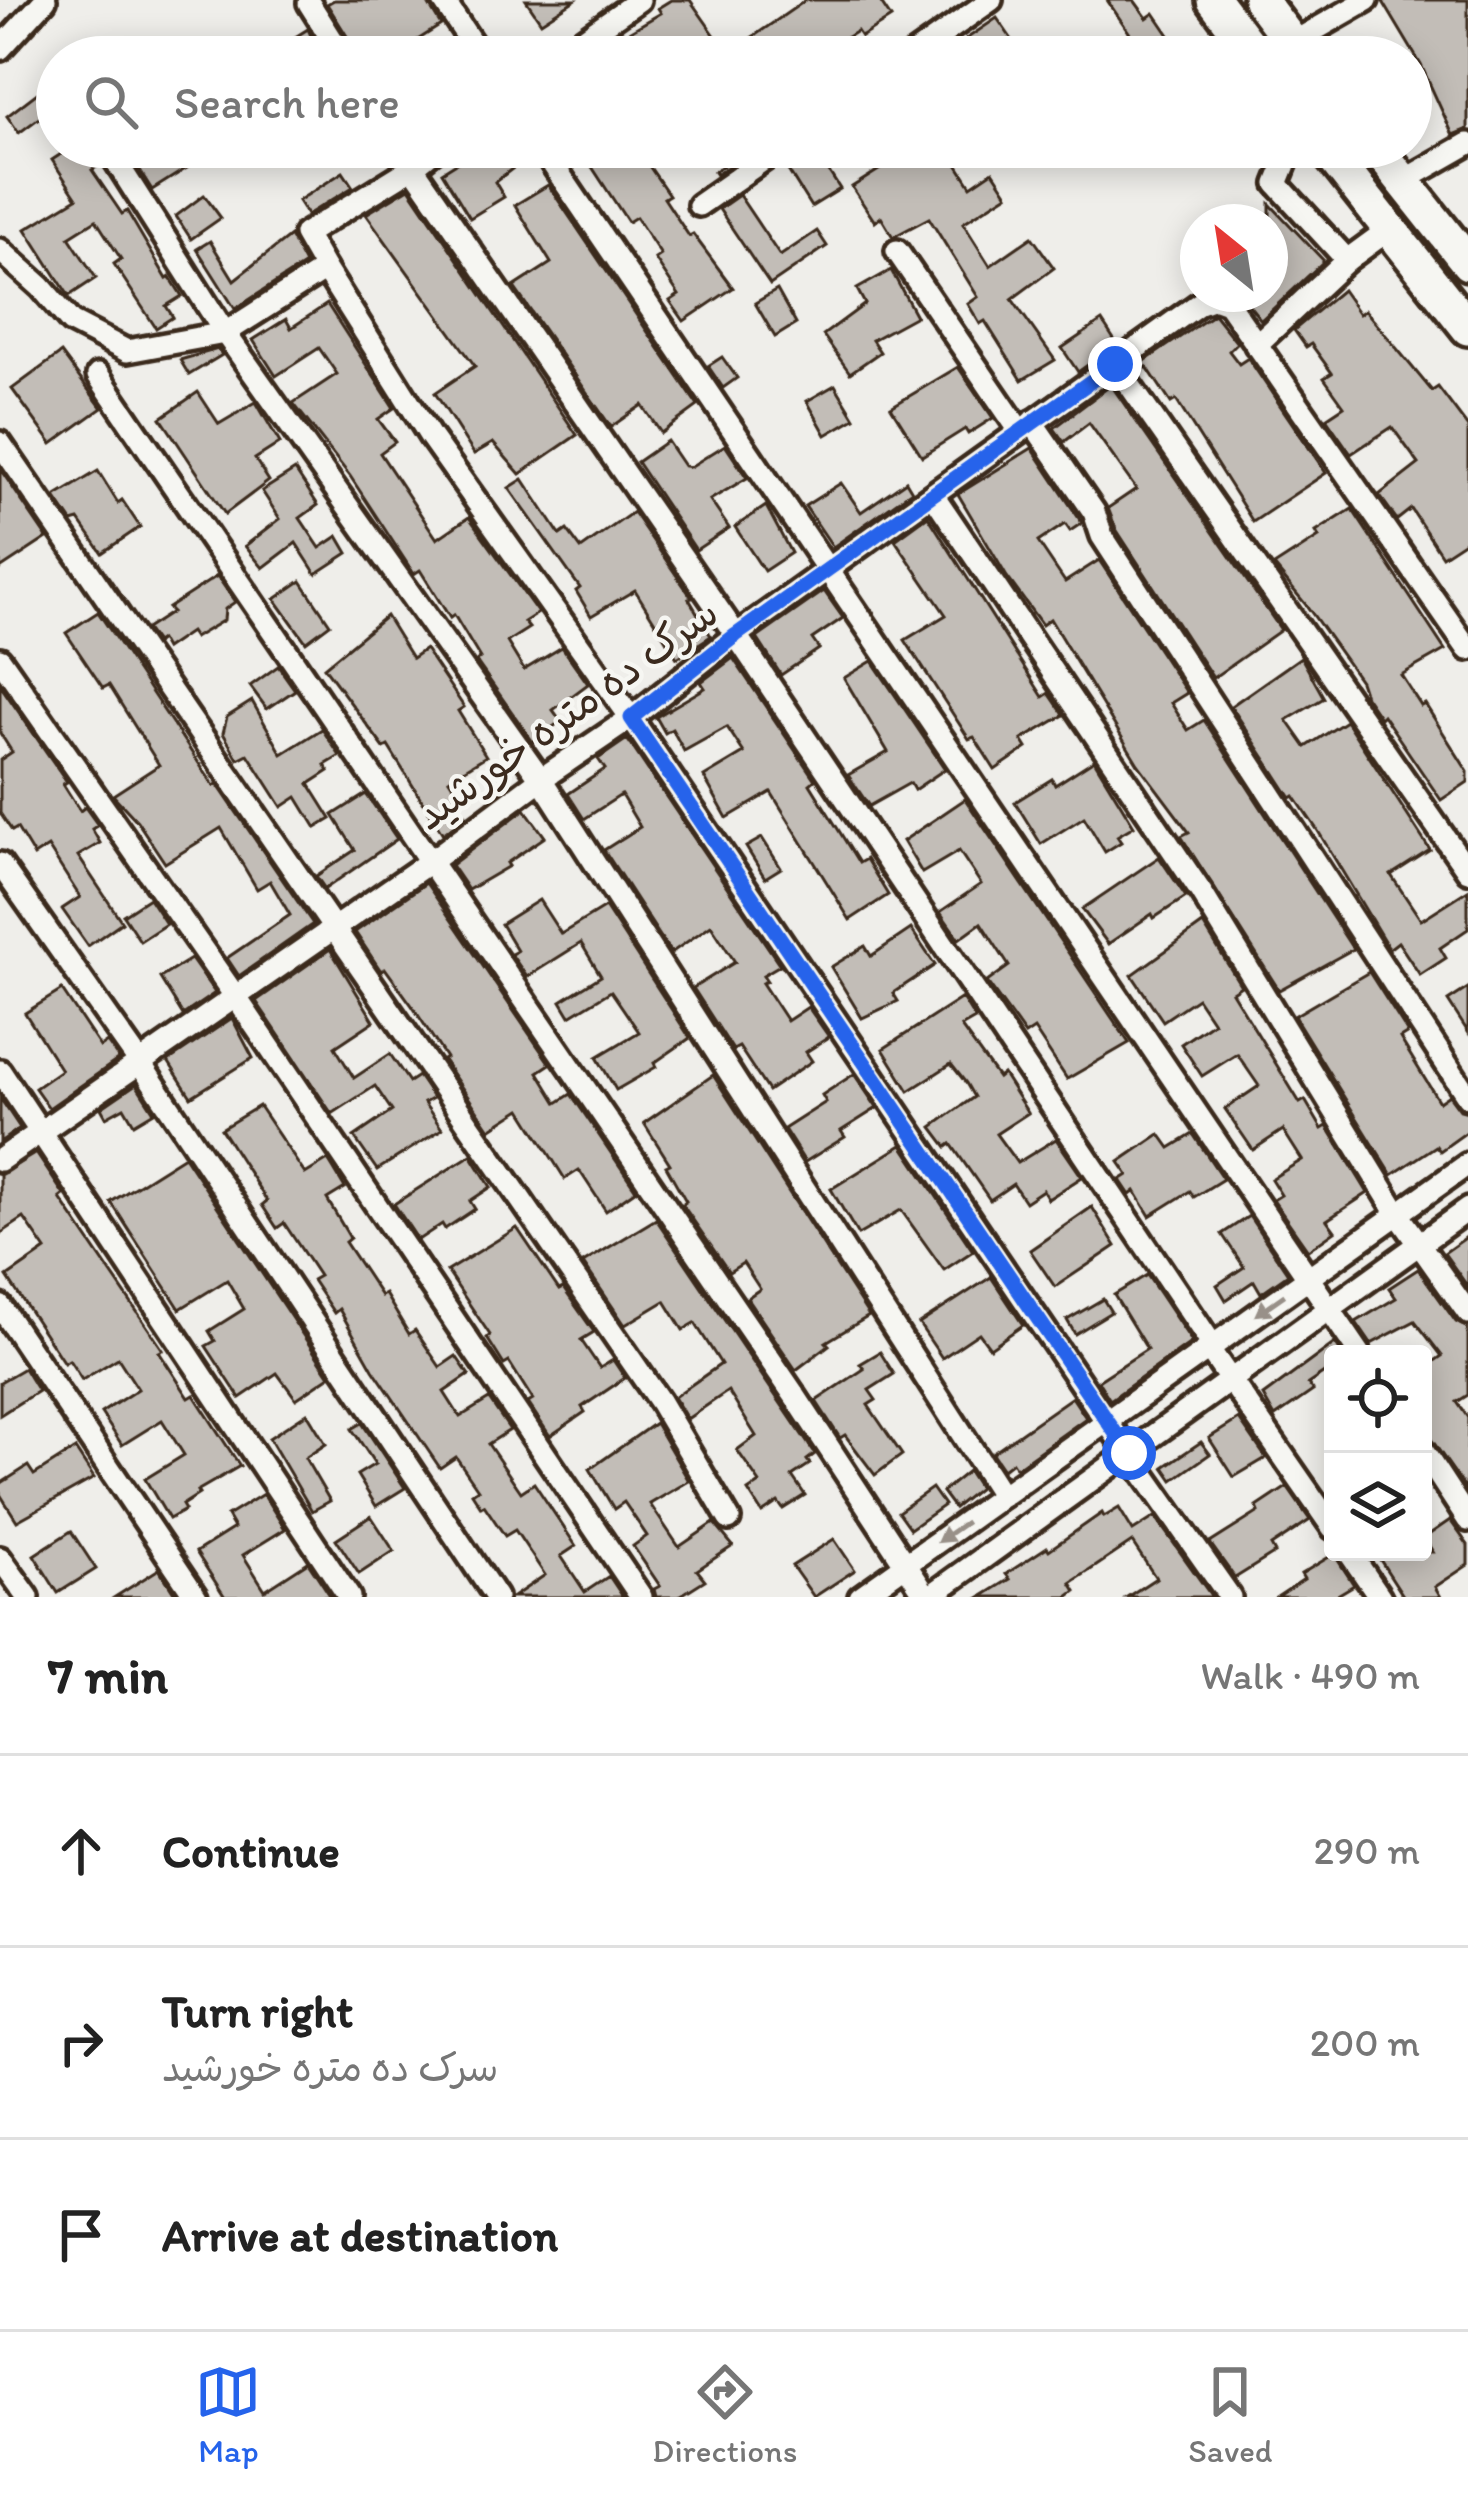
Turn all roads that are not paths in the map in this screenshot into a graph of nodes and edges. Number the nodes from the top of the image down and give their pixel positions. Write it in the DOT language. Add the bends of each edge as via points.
graph roads {
  1 [pos="45,0"];
  2 [pos="443,0"];
  3 [pos="639,0"];
  4 [pos="991,0"];
  5 [pos="1214,0"];
  6 [pos="1260,0"];
  7 [pos="1367,0"];
  8 [pos="309,3"];
  9 [pos="330,36"];
  10 [pos="467,36"];
  11 [pos="588,36"];
  12 [pos="940,36"];
  13 [pos="1241,36"];
  14 [pos="1287,36"];
  15 [pos="1317,36"];
  16 [pos="0,49"];
  17 [pos="1468,144"];
  18 [pos="1432,164"];
  19 [pos="119,168"];
  20 [pos="412,168"];
  21 [pos="556,168"];
  22 [pos="752,168"];
  23 [pos="1283,168"];
  24 [pos="1341,168"];
  25 [pos="1393,168"];
  26 [pos="1426,168"];
  27 [pos="1403,181"];
  28 [pos="699,205"];
  29 [pos="1388,230"];
  30 [pos="0,250"];
  31 [pos="897,250"];
  32 [pos="1346,260"];
  33 [pos="1468,263"];
  34 [pos="325,269"];
  35 [pos="1468,328"];
  36 [pos="225,333"];
  37 [pos="1256,345"];
  38 [pos="1115,364"];
  39 [pos="98,375"];
  40 [pos="1026,427"];
  41 [pos="0,443"];
  42 [pos="934,496"];
  43 [pos="828,573"];
  44 [pos="736,635"];
  45 [pos="1468,649"];
  46 [pos="0,659"];
  47 [pos="631,718"];
  48 [pos="541,778"];
  49 [pos="431,861"];
  50 [pos="0,864"];
  51 [pos="1468,871"];
  52 [pos="332,930"];
  53 [pos="235,996"];
  54 [pos="140,1063"];
  55 [pos="0,1070"];
  56 [pos="1468,1096"];
  57 [pos="40,1130"];
  58 [pos="0,1160"];
  59 [pos="1468,1164"];
  60 [pos="1468,1209"];
  61 [pos="1398,1214"];
  62 [pos="1419,1244"];
  63 [pos="1310,1277"];
  64 [pos="0,1306"];
  65 [pos="1330,1308"];
  66 [pos="1468,1313"];
  67 [pos="1354,1345"];
  68 [pos="1211,1347"];
  69 [pos="1231,1380"];
  70 [pos="1107,1422"];
  71 [pos="1129,1453"];
  72 [pos="1424,1453"];
  73 [pos="1002,1496"];
  74 [pos="1324,1515"];
  75 [pos="729,1519"];
  76 [pos="1468,1520"];
  77 [pos="0,1558"];
  78 [pos="1355,1561"];
  79 [pos="904,1566"];
  80 [pos="28,1597"];
  81 [pos="196,1597"];
  82 [pos="349,1597"];
  83 [pos="496,1597"];
  84 [pos="641,1597"];
  85 [pos="860,1597"];
  86 [pos="928,1597"];
  87 [pos="1230,1597"];
  88 [pos="1380,1597"];
  1 -- 16 [label="street"];
  2 -- 10 [label="street"];
  3 -- 11 [label="street"];
  4 -- 12 [label="street"];
  5 -- 13 [label="highway"];
  6 -- 14 [label="highway"];
  7 -- 15 [label="street"];
  8 -- 9 [label="street"];
  17 -- 18 [label="street"];
  19 -- 36 [label="street"];
  20 -- 34 [label="street" via="305,234"];
  20 -- 44 [label="street"];
  21 -- 43 [label="street"];
  22 -- 28 [label="street"];
  23 -- 32 [label="street" via="1277,184"];
  24 -- 29 [label="highway"];
  25 -- 27 [label="highway"];
  26 -- 27 [label="street"];
  27 -- 33 [label="highway"];
  29 -- 32 [label="street"];
  29 -- 35 [label="highway"];
  30 -- 36 [label="street" via="71,322 127,352"];
  31 -- 40 [label="street"];
  32 -- 37 [label="street"];
  34 -- 36 [label="street"];
  34 -- 47 [label="street" via="430,436"];
  36 -- 48 [label="street"];
  37 -- 38 [label="street, سرک ده متره خورشید" via="1228,303 1214,298"];
  37 -- 45 [label="street"];
  38 -- 40 [label="street, سرک ده متره خورشید"];
  38 -- 51 [label="street"];
  39 -- 49 [label="street"];
  40 -- 42 [label="street, سرک ده متره خورشید"];
  40 -- 56 [label="street" via="1094,512 1115,556"];
  41 -- 52 [label="street"];
  42 -- 43 [label="street, سرک ده متره خورشید"];
  42 -- 61 [label="street" via="1201,892"];
  43 -- 44 [label="street, سرک ده متره خورشید"];
  43 -- 63 [label="street"];
  44 -- 47 [label="street, سرک ده متره خورشید"];
  44 -- 68 [label="street"];
  46 -- 53 [label="street"];
  47 -- 48 [label="street, سرک ده متره خورشید"];
  47 -- 70 [label="street"];
  48 -- 49 [label="street, سرک ده متره خورشید"];
  48 -- 73 [label="street"];
  49 -- 52 [label="street, سرک ده متره خورشید"];
  49 -- 79 [label="street"];
  50 -- 54 [label="street"];
  52 -- 53 [label="street, سرک ده متره خورشید"];
  52 -- 75 [label="street" via="660,1402"];
  53 -- 54 [label="street, سرک ده متره خورشید"];
  53 -- 84 [label="street"];
  54 -- 57 [label="street, سرک ده متره خورشید"];
  54 -- 83 [label="street"];
  55 -- 57 [label="street"];
  57 -- 58 [label="street, سرک ده متره خورشید"];
  57 -- 82 [label="street"];
  59 -- 61 [label="street"];
  60 -- 62 [label="street"];
  61 -- 62 [label="street"];
  61 -- 63 [label="street"];
  62 -- 65 [label="street"];
  62 -- 66 [label="street"];
  63 -- 65 [label="street"];
  63 -- 68 [label="street, one-way"];
  64 -- 81 [label="street"];
  65 -- 67 [label="street"];
  65 -- 69 [label="street"];
  68 -- 69 [label="street"];
  68 -- 70 [label="street"];
  69 -- 71 [label="street"];
  69 -- 74 [label="street"];
  70 -- 71 [label="street"];
  70 -- 73 [label="street"];
  71 -- 86 [label="street"];
  71 -- 87 [label="street"];
  72 -- 76 [label="street"];
  73 -- 79 [label="street, one-way"];
  77 -- 80 [label="street"];
  78 -- 88 [label="street"];
  79 -- 85 [label="street"];
  79 -- 86 [label="street"];
}
